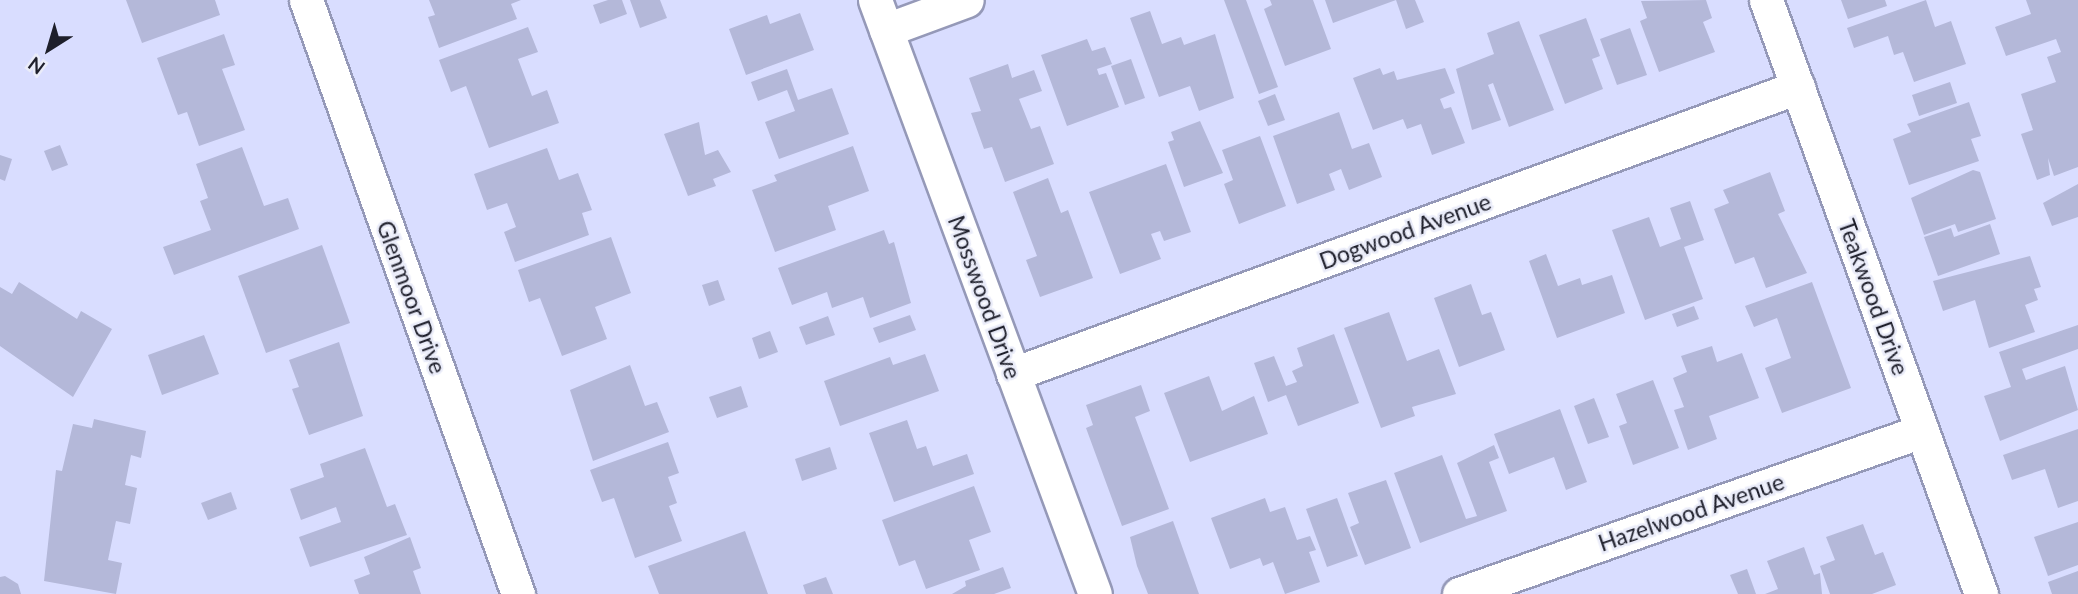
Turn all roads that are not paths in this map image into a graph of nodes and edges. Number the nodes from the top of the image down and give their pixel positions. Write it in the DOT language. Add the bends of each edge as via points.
graph roads {
  1 [pos="306,0"];
  2 [pos="967,0"];
  3 [pos="1766,0"];
  4 [pos="880,15"];
  5 [pos="1798,87"];
  6 [pos="1013,374"];
  7 [pos="1922,431"];
  8 [pos="518,594"];
  9 [pos="1095,594"];
  10 [pos="1459,594"];
  11 [pos="1981,594"];
  1 -- 8 [label="street, Glenmoor Drive"];
  2 -- 4 [label="street"];
  3 -- 5 [label="street, Teakwood Drive"];
  4 -- 6 [label="street, Mosswood Drive"];
  5 -- 6 [label="street, Dogwood Avenue"];
  5 -- 7 [label="street, Teakwood Drive"];
  6 -- 9 [label="street, Mosswood Drive"];
  7 -- 10 [label="street, Hazelwood Avenue"];
  7 -- 11 [label="street, Teakwood Drive"];
}
